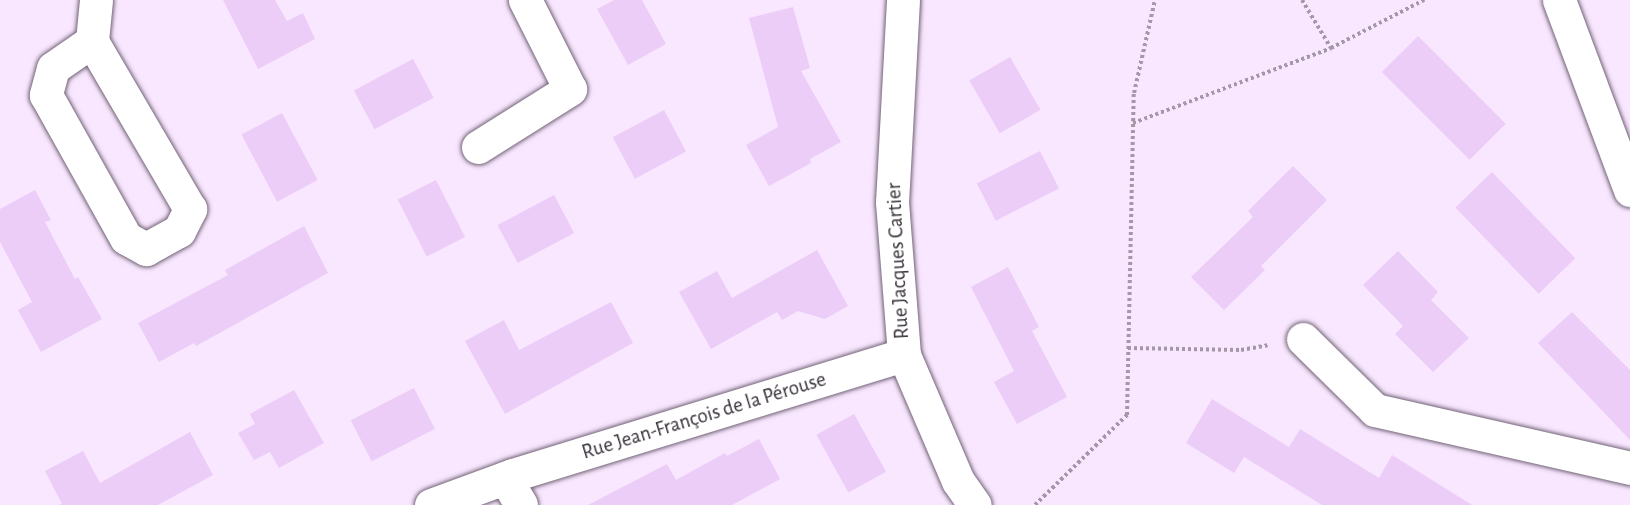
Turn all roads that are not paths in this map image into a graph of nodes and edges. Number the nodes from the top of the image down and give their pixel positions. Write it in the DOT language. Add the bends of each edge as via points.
graph roads {
  1 [pos="96,0"];
  2 [pos="525,0"];
  3 [pos="903,0"];
  4 [pos="1559,0"];
  5 [pos="92,41"];
  6 [pos="478,147"];
  7 [pos="1630,190"];
  8 [pos="1303,339"];
  9 [pos="904,355"];
  10 [pos="1630,468"];
  11 [pos="513,491"];
  12 [pos="430,505"];
  13 [pos="975,505"];
  1 -- 5 [label="street"];
  2 -- 6 [label="street" via="570,89"];
  3 -- 9 [label="street, Rue Jacques Cartier" via="892,202"];
  4 -- 7 [label="street"];
  5 -- 5 [label="street" via="190,209 179,231 146,249 126,238 46,95 53,68"];
  8 -- 10 [label="street" via="1375,410"];
  9 -- 11 [label="street, Rue Jean-François de la Pérouse"];
  9 -- 13 [label="street, Rue Jacques Cartier" via="958,481"];
  11 -- 12 [label="street, Rue Jean-François de la Pérouse"];
}
